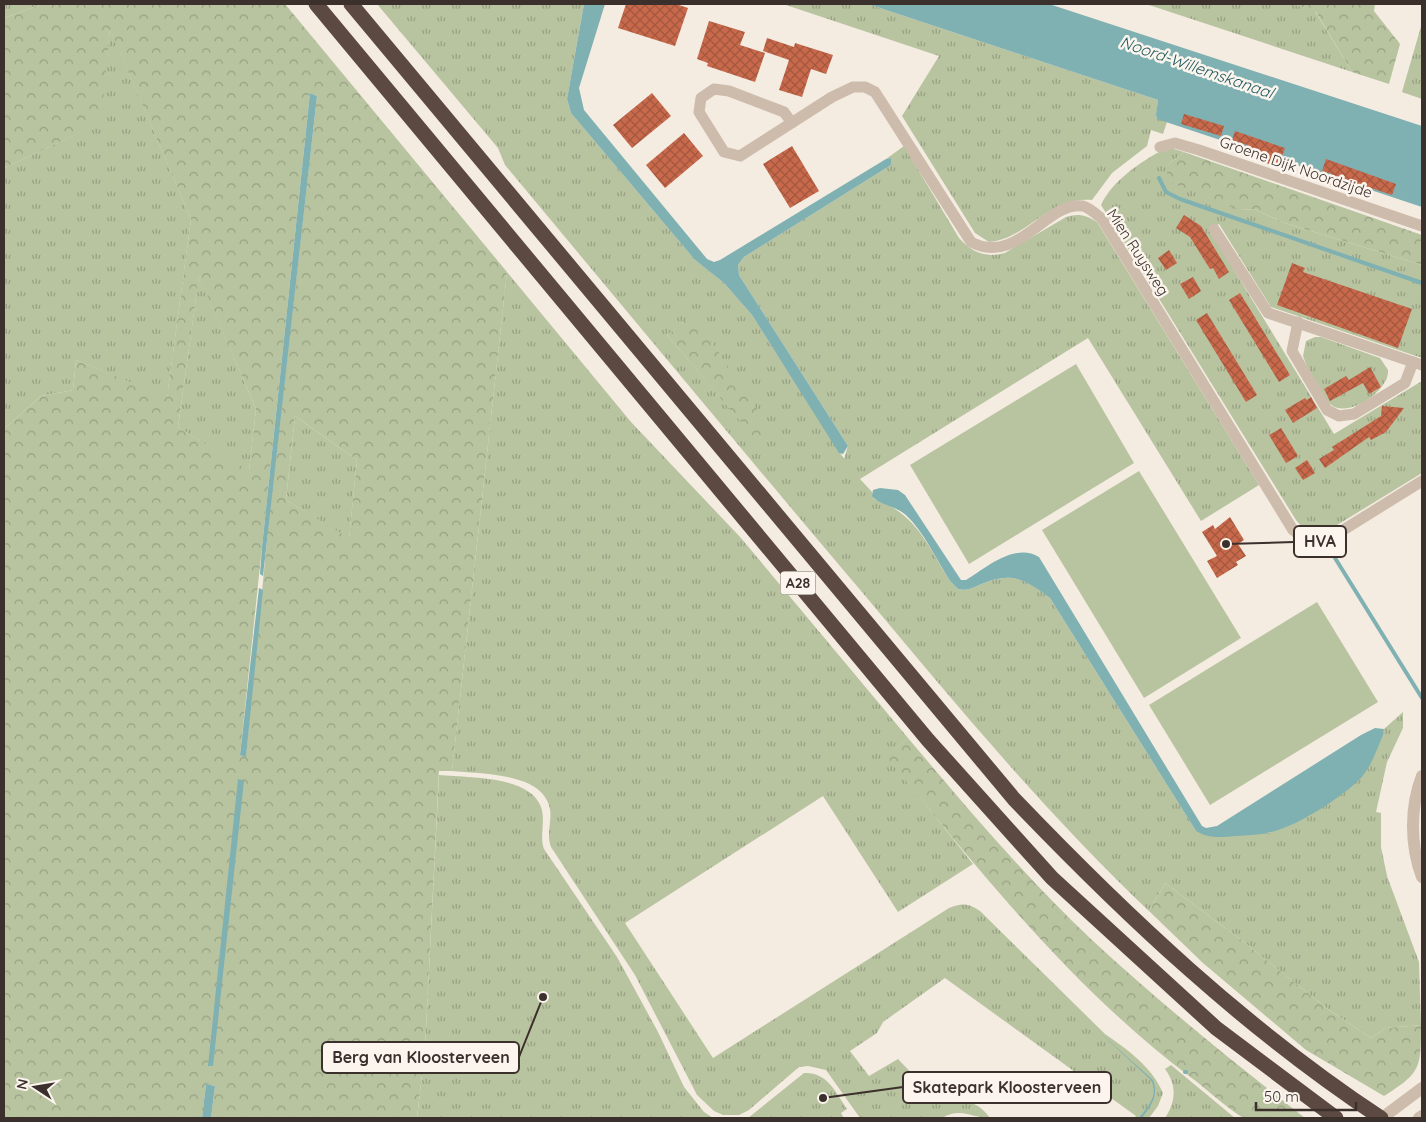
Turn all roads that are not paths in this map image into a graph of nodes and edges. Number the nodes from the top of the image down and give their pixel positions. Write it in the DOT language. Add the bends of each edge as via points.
graph roads {
  1 [pos="316,4"];
  2 [pos="351,4"];
  3 [pos="792,123"];
  4 [pos="1160,147"];
  5 [pos="1422,226"];
  6 [pos="1214,229"];
  7 [pos="1298,322"];
  8 [pos="1418,364"];
  9 [pos="1422,480"];
  10 [pos="1422,776"];
  11 [pos="1422,876"];
  12 [pos="1422,1088"];
  13 [pos="1333,1116"];
  14 [pos="1422,1116"];
  15 [pos="1382,1118"];
  16 [pos="1419,1118"];
  1 -- 13 [label="highway, A28" via="928,740 1046,871 1216,1028"];
  2 -- 15 [label="highway, A28" via="1014,799 1078,866 1210,988 1352,1099"];
  3 -- 3 [label="street, Mien Ruysweg" via="740,156 724,152 699,112 701,98 714,89 729,91 784,112"];
  3 -- 9 [label="street, Mien Ruysweg" via="853,87 865,87 875,92 971,242 981,247 1006,246 1067,208 1082,206 1094,211 1102,219 1293,530 1305,538 1323,540 1332,537"];
  4 -- 5 [label="street, Groene Dijk Noordzijde" via="1175,143"];
  6 -- 7 [label="street" via="1265,310"];
  7 -- 8 [label="street"];
  7 -- 8 [label="street" via="1292,351 1327,410 1339,416 1354,414 1405,383"];
  10 -- 11 [label="street" via="1413,819 1414,842"];
  12 -- 15 [label="street"];
  14 -- 16 [label="street"];
}
